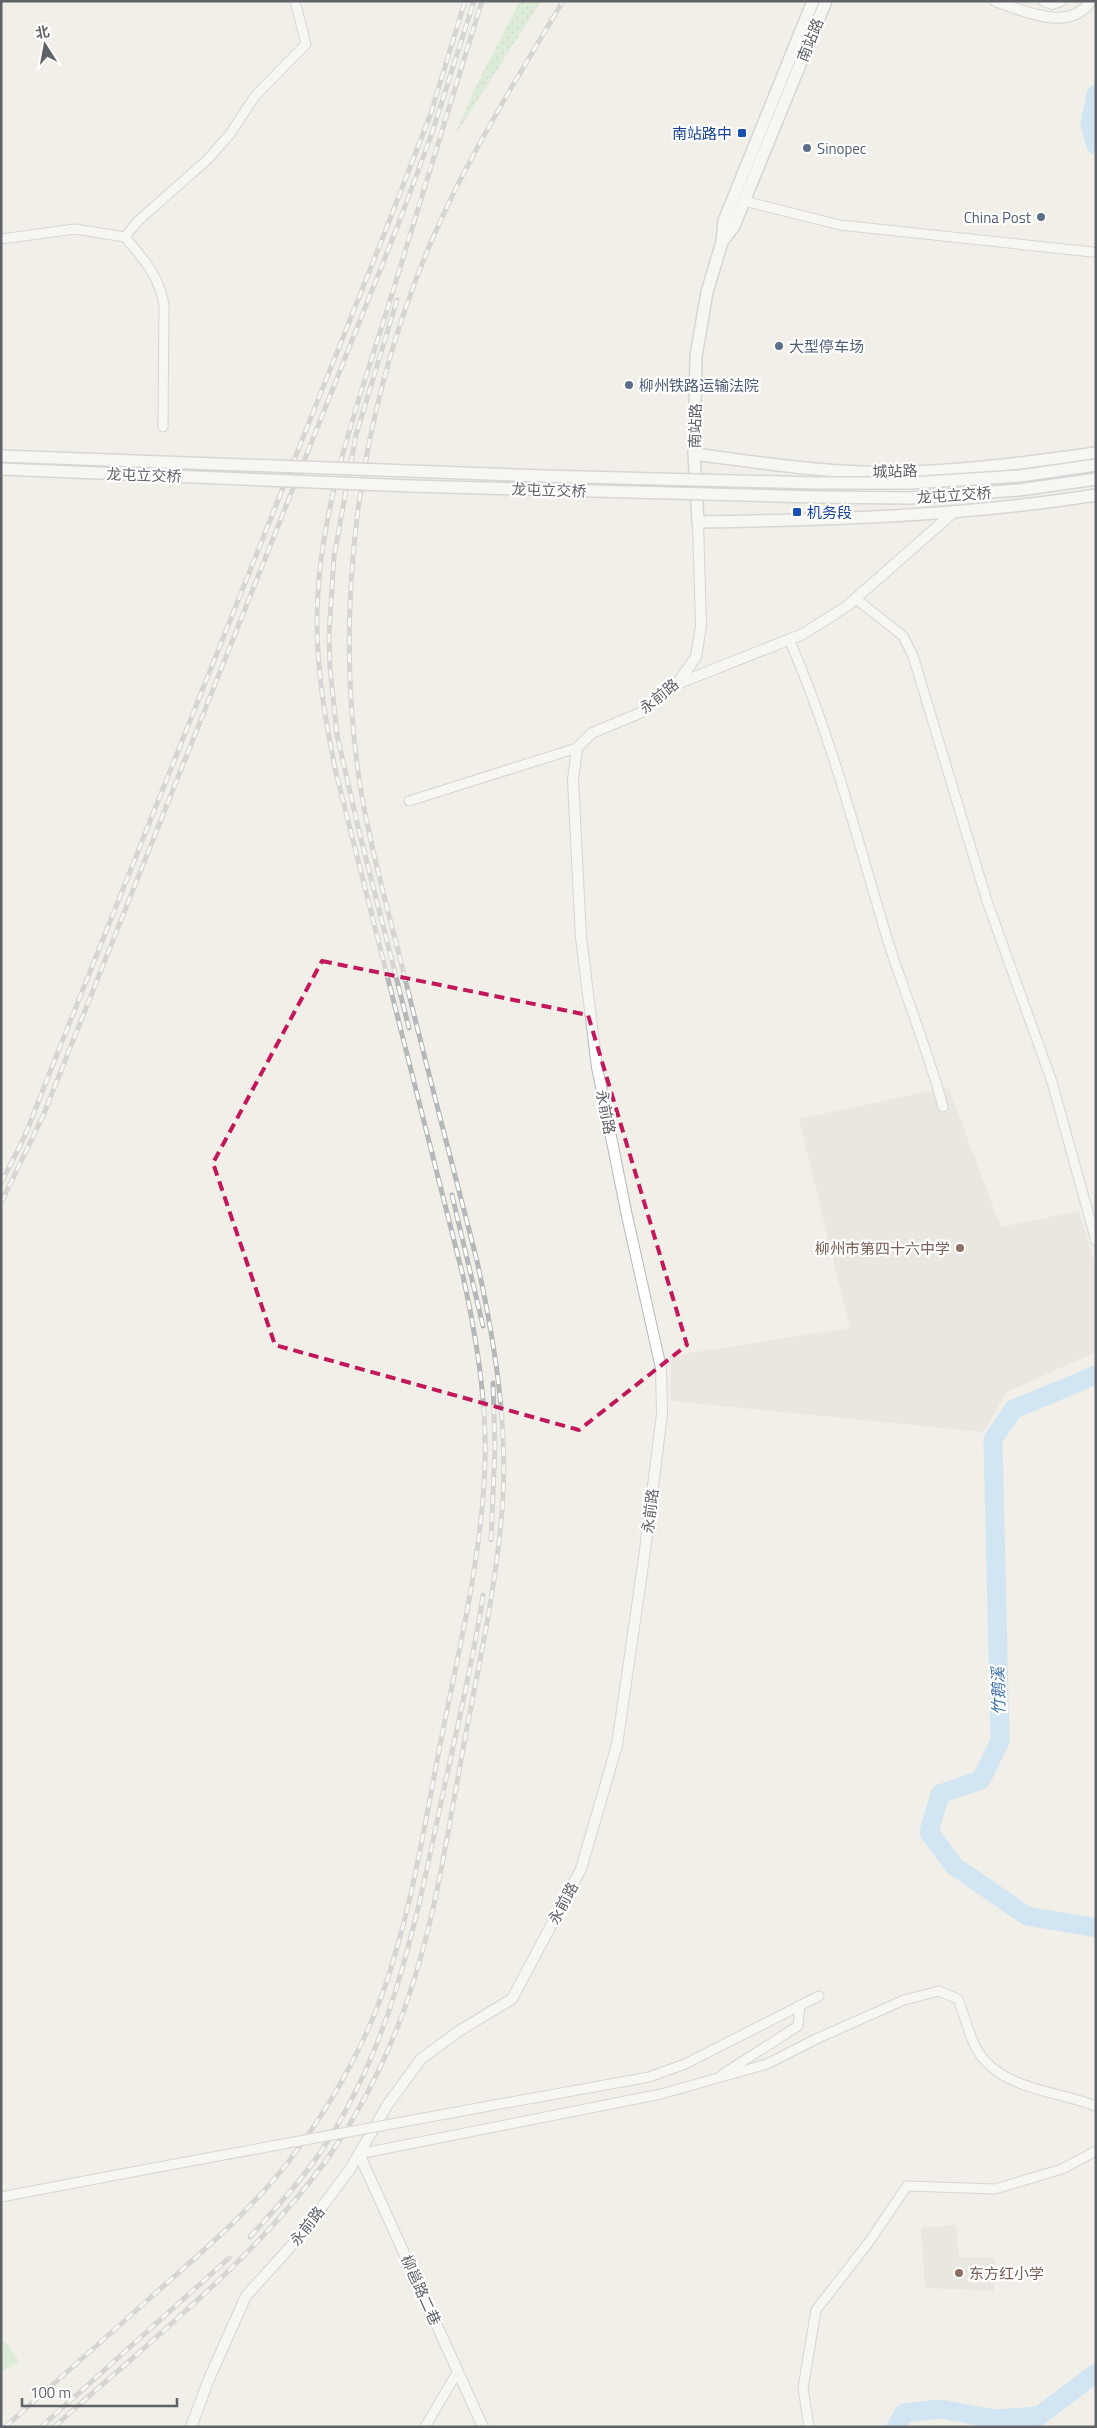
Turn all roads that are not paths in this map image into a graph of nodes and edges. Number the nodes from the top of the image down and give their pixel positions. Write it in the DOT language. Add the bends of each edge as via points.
graph roads {
  1 [pos="295,1"];
  2 [pos="813,1"];
  3 [pos="826,1"];
  4 [pos="995,1"];
  5 [pos="1044,1"];
  6 [pos="1061,1"];
  7 [pos="1091,1"];
  8 [pos="744,201"];
  9 [pos="125,238"];
  10 [pos="1,239"];
  11 [pos="722,242"];
  12 [pos="1092,252"];
  13 [pos="164,427"];
  14 [pos="1096,453"];
  15 [pos="694,454"];
  16 [pos="1,456"];
  17 [pos="1096,465"];
  18 [pos="1,468"];
  19 [pos="1096,479"];
  20 [pos="1096,496"];
  21 [pos="955,511"];
  22 [pos="698,522"];
  23 [pos="856,599"];
  24 [pos="790,639"];
  25 [pos="676,685"];
  26 [pos="577,748"];
  27 [pos="409,801"];
  28 [pos="943,1107"];
  29 [pos="1096,1242"];
  30 [pos="819,1996"];
  31 [pos="800,2005"];
  32 [pos="714,2079"];
  33 [pos="1096,2106"];
  34 [pos="1096,2151"];
  35 [pos="359,2154"];
  36 [pos="1,2197"];
  37 [pos="458,2371"];
  38 [pos="191,2427"];
  39 [pos="425,2427"];
  40 [pos="483,2427"];
  41 [pos="809,2427"];
  1 -- 9 [label="street" via="306,44 255,96 230,134 207,160 138,221"];
  2 -- 11 [label="main road, 南站路" via="724,221"];
  3 -- 8 [label="main road, 南站路"];
  4 -- 7 [label="street" via="1037,15 1061,18 1085,10"];
  5 -- 6 [label="street" via="1052,4"];
  8 -- 11 [label="main road, 南站路" via="734,226"];
  8 -- 12 [label="street" via="840,225"];
  9 -- 10 [label="street" via="75,229"];
  9 -- 13 [label="street" via="154,272 164,304"];
  11 -- 15 [label="main road, 南站路" via="708,292 696,356"];
  14 -- 15 [label="main road, 城站路" via="1010,465 907,472 801,468"];
  15 -- 22 [label="main road, 南站路"];
  16 -- 17 [label="main road, 龙屯立交桥, bridge" via="816,483 910,483 1020,476"];
  18 -- 19 [label="main road, 龙屯立交桥, bridge" via="410,486 910,498 1019,490"];
  20 -- 21 [label="main road"];
  21 -- 22 [label="main road" via="781,521"];
  21 -- 23 [label="street"];
  22 -- 25 [label="street, 永前路" via="701,626 696,657"];
  23 -- 24 [label="street"];
  23 -- 29 [label="street" via="903,636 913,656 987,901 1052,1082"];
  24 -- 25 [label="street"];
  24 -- 28 [label="street" via="811,690 890,946 934,1070"];
  25 -- 26 [label="street, 永前路" via="640,712 592,733"];
  26 -- 27 [label="street"];
  26 -- 35 [label="street, 永前路" via="573,780 581,937 598,1067 661,1368 662,1414 617,1745 581,1869 512,1999 420,2059 388,2104"];
  30 -- 31 [label="street"];
  31 -- 32 [label="street" via="798,2026"];
  31 -- 36 [label="street, bridge" via="685,2064 649,2077"];
  32 -- 33 [label="street" via="767,2064 904,2000 939,1990 958,1999 976,2047 997,2071 1011,2081"];
  32 -- 35 [label="street" via="661,2094"];
  34 -- 41 [label="street" via="1062,2169 995,2190 907,2186 816,2310 803,2388"];
  35 -- 37 [label="street, 柳邕路二巷"];
  35 -- 38 [label="street, 永前路" via="301,2235 246,2296"];
  37 -- 39 [label="street"];
  37 -- 40 [label="street, 柳邕路二巷"];
}
